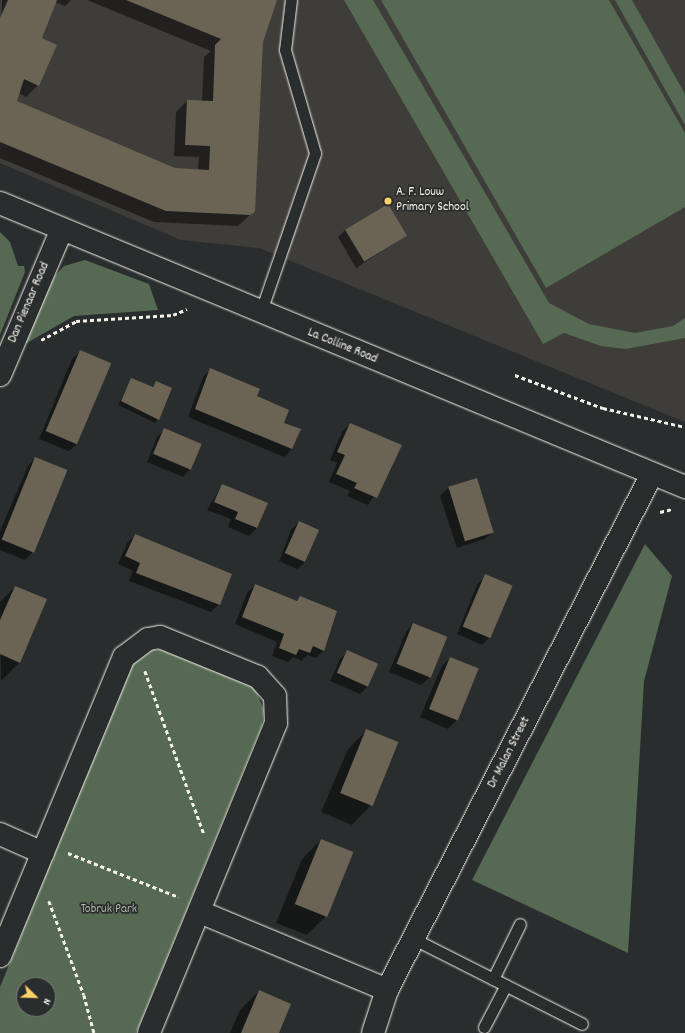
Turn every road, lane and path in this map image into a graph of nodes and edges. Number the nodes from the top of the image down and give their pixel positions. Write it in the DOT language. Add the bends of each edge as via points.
graph roads {
  1 [pos="291,0"];
  2 [pos="0,203"];
  3 [pos="61,231"];
  4 [pos="187,309"];
  5 [pos="260,314"];
  6 [pos="36,344"];
  7 [pos="1,372"];
  8 [pos="515,375"];
  9 [pos="685,427"];
  10 [pos="652,474"];
  11 [pos="685,487"];
  12 [pos="135,646"];
  13 [pos="0,834"];
  14 [pos="43,853"];
  15 [pos="222,858"];
  16 [pos="46,893"];
  17 [pos="200,912"];
  18 [pos="520,924"];
  19 [pos="414,939"];
  20 [pos="0,956"];
  21 [pos="493,979"];
  22 [pos="506,985"];
  23 [pos="387,990"];
  24 [pos="582,1024"];
  25 [pos="484,1027"];
  26 [pos="94,1033"];
  27 [pos="149,1033"];
  28 [pos="373,1033"];
  1 -- 5 [label="lane" via="285,50 315,153"];
  2 -- 3 [label="street, La Colline Road"];
  3 -- 5 [label="street, La Colline Road"];
  3 -- 7 [label="street, Dan Pienaar Road"];
  4 -- 6 [label="path" via="173,315 76,321"];
  5 -- 10 [label="street, La Colline Road"];
  8 -- 9 [label="path" via="604,408"];
  10 -- 11 [label="street, La Colline Road"];
  10 -- 19 [label="street, Dr Malan Street"];
  12 -- 14 [label="street" via="124,657"];
  12 -- 15 [label="path" via="209,846"];
  12 -- 15 [label="street" via="160,637 174,640 258,677 275,696 276,723"];
  13 -- 14 [label="street"];
  14 -- 17 [label="path" via="64,851 182,898"];
  14 -- 20 [label="street"];
  15 -- 17 [label="street"];
  16 -- 26 [label="path" via="84,995"];
  17 -- 23 [label="street"];
  17 -- 27 [label="street"];
  18 -- 21 [label="lane"];
  19 -- 21 [label="lane"];
  19 -- 23 [label="street, Dr Malan Street"];
  21 -- 22 [label="lane"];
  22 -- 24 [label="lane"];
  22 -- 25 [label="lane"];
  23 -- 28 [label="street, Dr Malan Street"];
}
